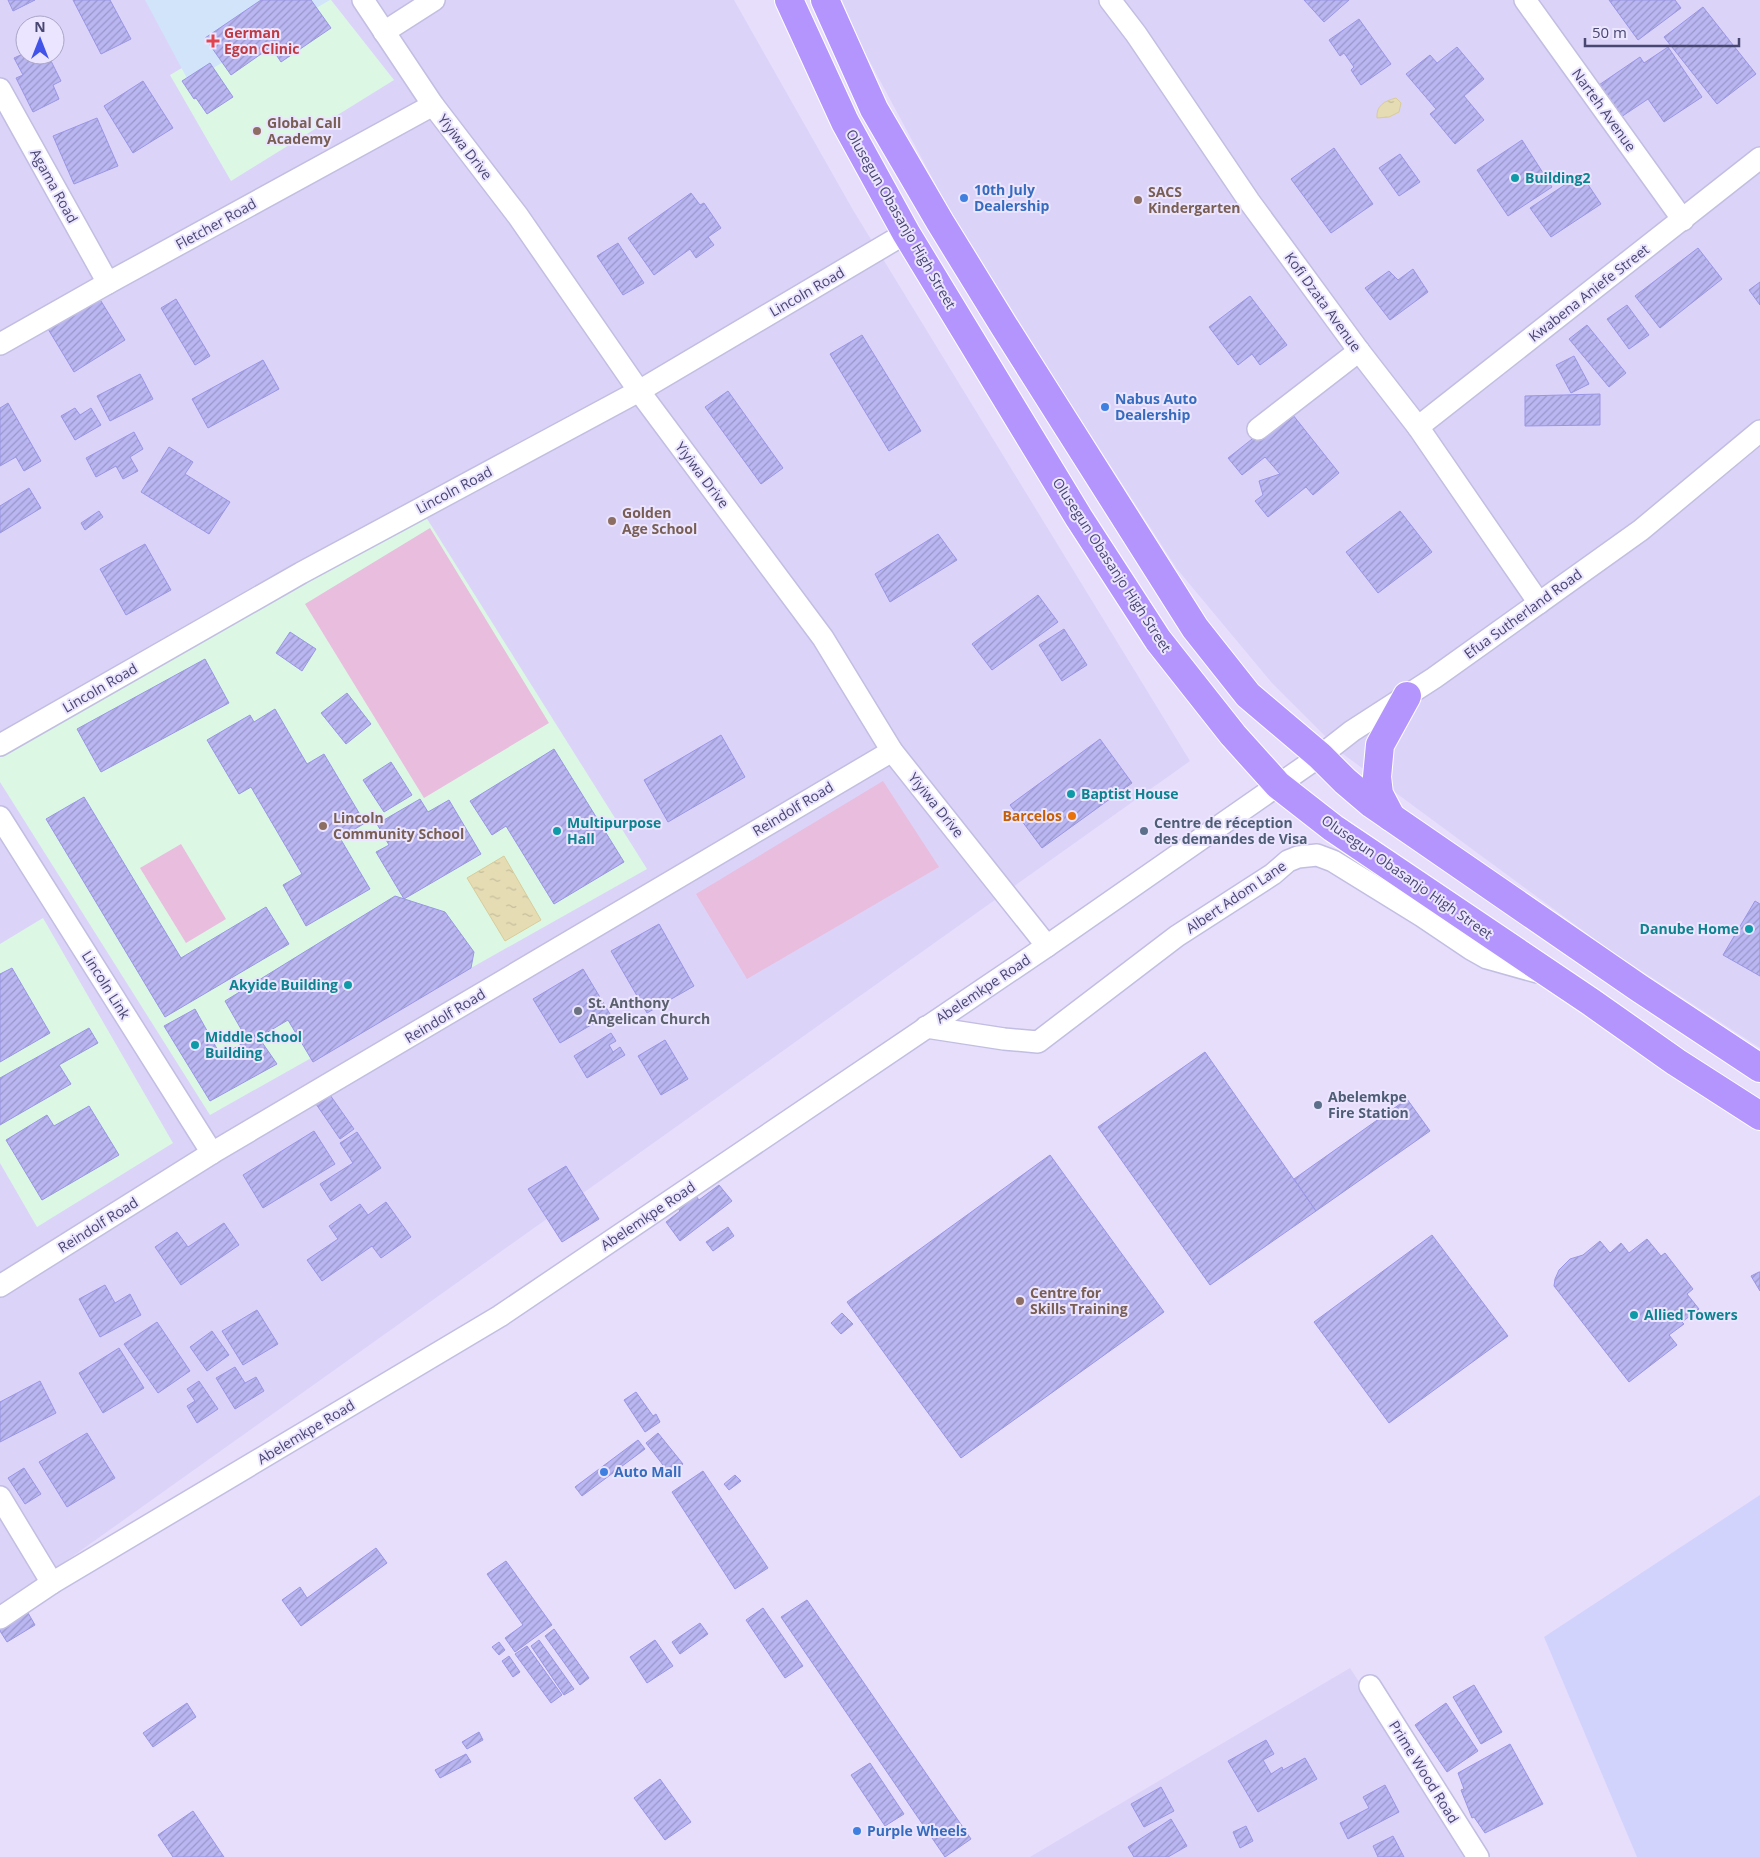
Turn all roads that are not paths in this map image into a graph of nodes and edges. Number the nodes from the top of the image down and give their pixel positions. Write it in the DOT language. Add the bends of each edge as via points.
graph roads {
  1 [pos="363,0"];
  2 [pos="434,0"];
  3 [pos="789,0"];
  4 [pos="824,0"];
  5 [pos="1110,0"];
  6 [pos="1525,0"];
  7 [pos="384,32"];
  8 [pos="0,89"];
  9 [pos="433,105"];
  10 [pos="1760,158"];
  11 [pos="1683,220"];
  12 [pos="906,233"];
  13 [pos="108,283"];
  14 [pos="0,344"];
  15 [pos="1359,351"];
  16 [pos="639,391"];
  17 [pos="1418,427"];
  18 [pos="1258,429"];
  19 [pos="1760,431"];
  20 [pos="1539,603"];
  21 [pos="1407,696"];
  22 [pos="0,745"];
  23 [pos="892,751"];
  24 [pos="1320,756"];
  25 [pos="1278,786"];
  26 [pos="0,817"];
  27 [pos="1391,817"];
  28 [pos="1047,946"];
  29 [pos="1551,975"];
  30 [pos="926,1027"];
  31 [pos="1760,1068"];
  32 [pos="1760,1116"];
  33 [pos="212,1153"];
  34 [pos="0,1286"];
  35 [pos="0,1497"];
  36 [pos="52,1583"];
  37 [pos="0,1618"];
  38 [pos="1370,1686"];
  39 [pos="1478,1857"];
  1 -- 7 [label="street, Yiyiwa Drive"];
  2 -- 7 [label="street"];
  3 -- 12 [label="main road, Olusegun Obasanjo High Street" via="845,122"];
  4 -- 24 [label="main road" via="874,109 935,214 1195,628 1248,695"];
  5 -- 15 [label="street, Kofi Dzata Avenue" via="1249,201"];
  6 -- 11 [label="street, Narteh Avenue"];
  7 -- 9 [label="street, Yiyiwa Drive"];
  8 -- 13 [label="street, Agama Road"];
  9 -- 13 [label="street, Fletcher Road"];
  9 -- 16 [label="street, Yiyiwa Drive" via="518,216"];
  10 -- 11 [label="street, Kwabena Aniefe Street"];
  11 -- 17 [label="street, Kwabena Aniefe Street"];
  12 -- 16 [label="street, Lincoln Road"];
  12 -- 25 [label="main road, Olusegun Obasanjo High Street" via="1079,518 1158,640 1232,735"];
  13 -- 14 [label="street, Fletcher Road"];
  15 -- 17 [label="street, Kofi Dzata Avenue"];
  15 -- 18 [label="street"];
  16 -- 22 [label="street, Lincoln Road" via="301,573"];
  16 -- 23 [label="street, Yiyiwa Drive" via="823,638"];
  17 -- 20 [label="street, Kofi Dzata Avenue"];
  19 -- 20 [label="street, Efua Sutherland Road" via="1641,530"];
  20 -- 21 [label="street, Efua Sutherland Road"];
  21 -- 24 [label="street, Efua Sutherland Road" via="1352,730"];
  21 -- 27 [label="main road" via="1380,745 1379,794"];
  23 -- 28 [label="street, Yiyiwa Drive"];
  23 -- 33 [label="street, Reindolf Road"];
  24 -- 25 [label="street, Efua Sutherland Road"];
  24 -- 27 [label="main road" via="1352,787"];
  25 -- 28 [label="street, Abelemkpe Road"];
  25 -- 29 [label="main road, Olusegun Obasanjo High Street" via="1333,828"];
  26 -- 33 [label="street, Lincoln Link"];
  27 -- 31 [label="main road"];
  28 -- 30 [label="street, Abelemkpe Road"];
  29 -- 30 [label="street, Albert Adom Lane" via="1487,958 1471,950 1333,861 1317,855 1288,861 1177,936 1038,1042"];
  29 -- 32 [label="main road, Olusegun Obasanjo High Street"];
  30 -- 36 [label="street, Abelemkpe Road" via="500,1316"];
  33 -- 34 [label="street, Reindolf Road"];
  35 -- 36 [label="street"];
  36 -- 37 [label="street, Abelemkpe Road"];
  38 -- 39 [label="street, Prime Wood Road"];
}
